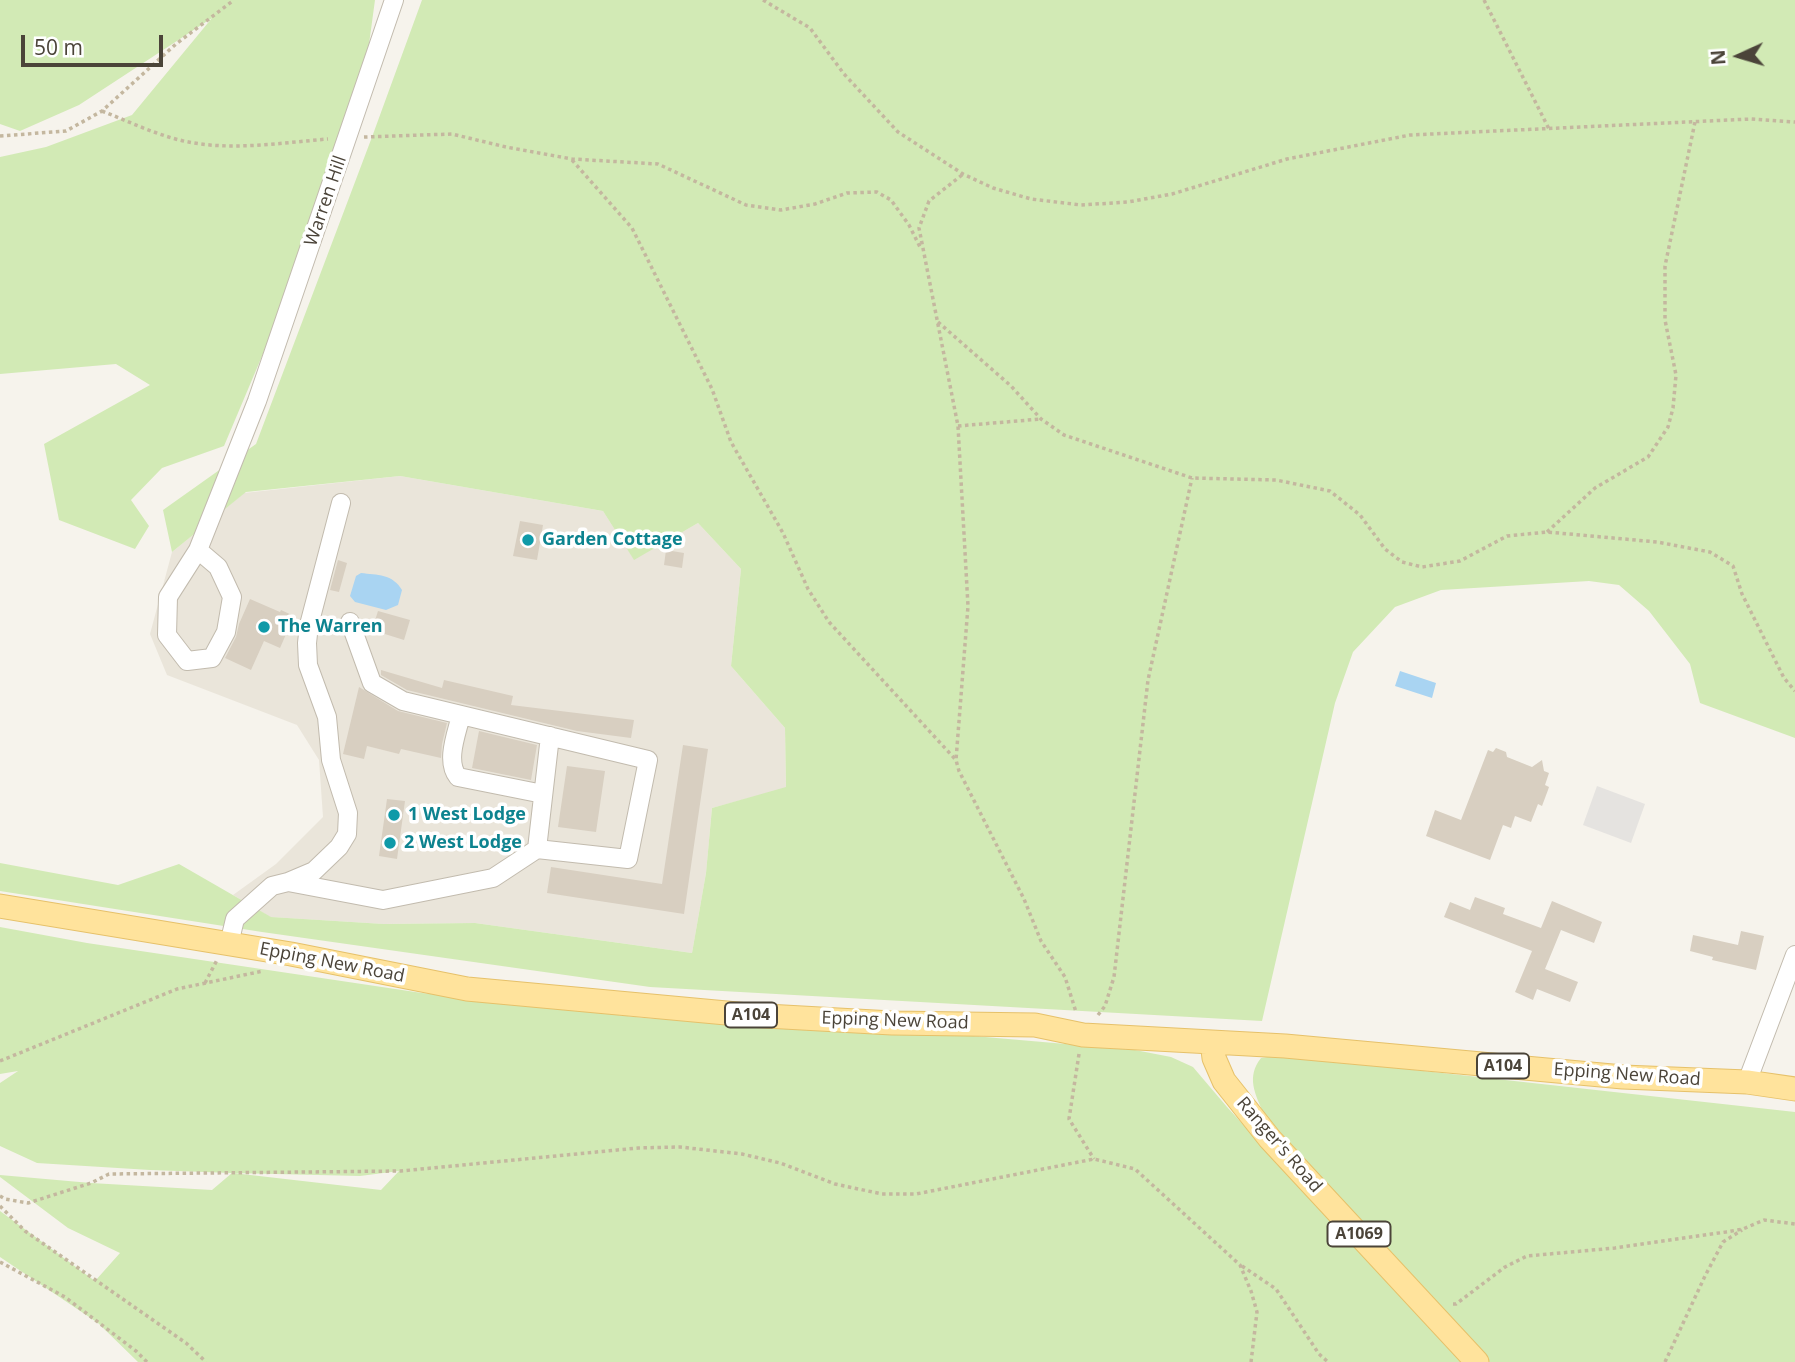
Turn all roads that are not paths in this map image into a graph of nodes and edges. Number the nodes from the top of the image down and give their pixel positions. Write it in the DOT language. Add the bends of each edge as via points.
graph roads {
  1 [pos="394,0"];
  2 [pos="341,503"];
  3 [pos="198,550"];
  4 [pos="350,622"];
  5 [pos="461,715"];
  6 [pos="550,736"];
  7 [pos="543,794"];
  8 [pos="537,849"];
  9 [pos="288,882"];
  10 [pos="0,906"];
  11 [pos="229,944"];
  12 [pos="1795,955"];
  13 [pos="1212,1042"];
  14 [pos="1747,1082"];
  15 [pos="1795,1088"];
  16 [pos="1477,1362"];
  1 -- 3 [label="street, Warren Hill" via="257,401"];
  2 -- 9 [label="street" via="307,643 308,665 327,717 331,760 348,813 347,834 314,871"];
  3 -- 3 [label="street, Warren Hill" via="219,567 232,597 226,632 212,657 187,661 167,635 168,597"];
  4 -- 5 [label="street" via="372,683 403,701"];
  5 -- 6 [label="street"];
  5 -- 7 [label="street" via="452,760 458,776"];
  6 -- 7 [label="street"];
  6 -- 8 [label="street" via="648,760 628,859"];
  7 -- 8 [label="street"];
  8 -- 9 [label="street" via="493,878 383,900"];
  9 -- 11 [label="street" via="272,886 236,919"];
  10 -- 11 [label="main road, Epping New Road / A104"];
  11 -- 13 [label="main road, Epping New Road / A104" via="467,989 748,1015 1035,1025 1083,1035"];
  12 -- 14 [label="street"];
  13 -- 14 [label="main road, Epping New Road / A104" via="1623,1077"];
  13 -- 16 [label="main road, Ranger's Road / A1069" via="1224,1081 1270,1139"];
  14 -- 15 [label="main road, Epping New Road / A104"];
}
